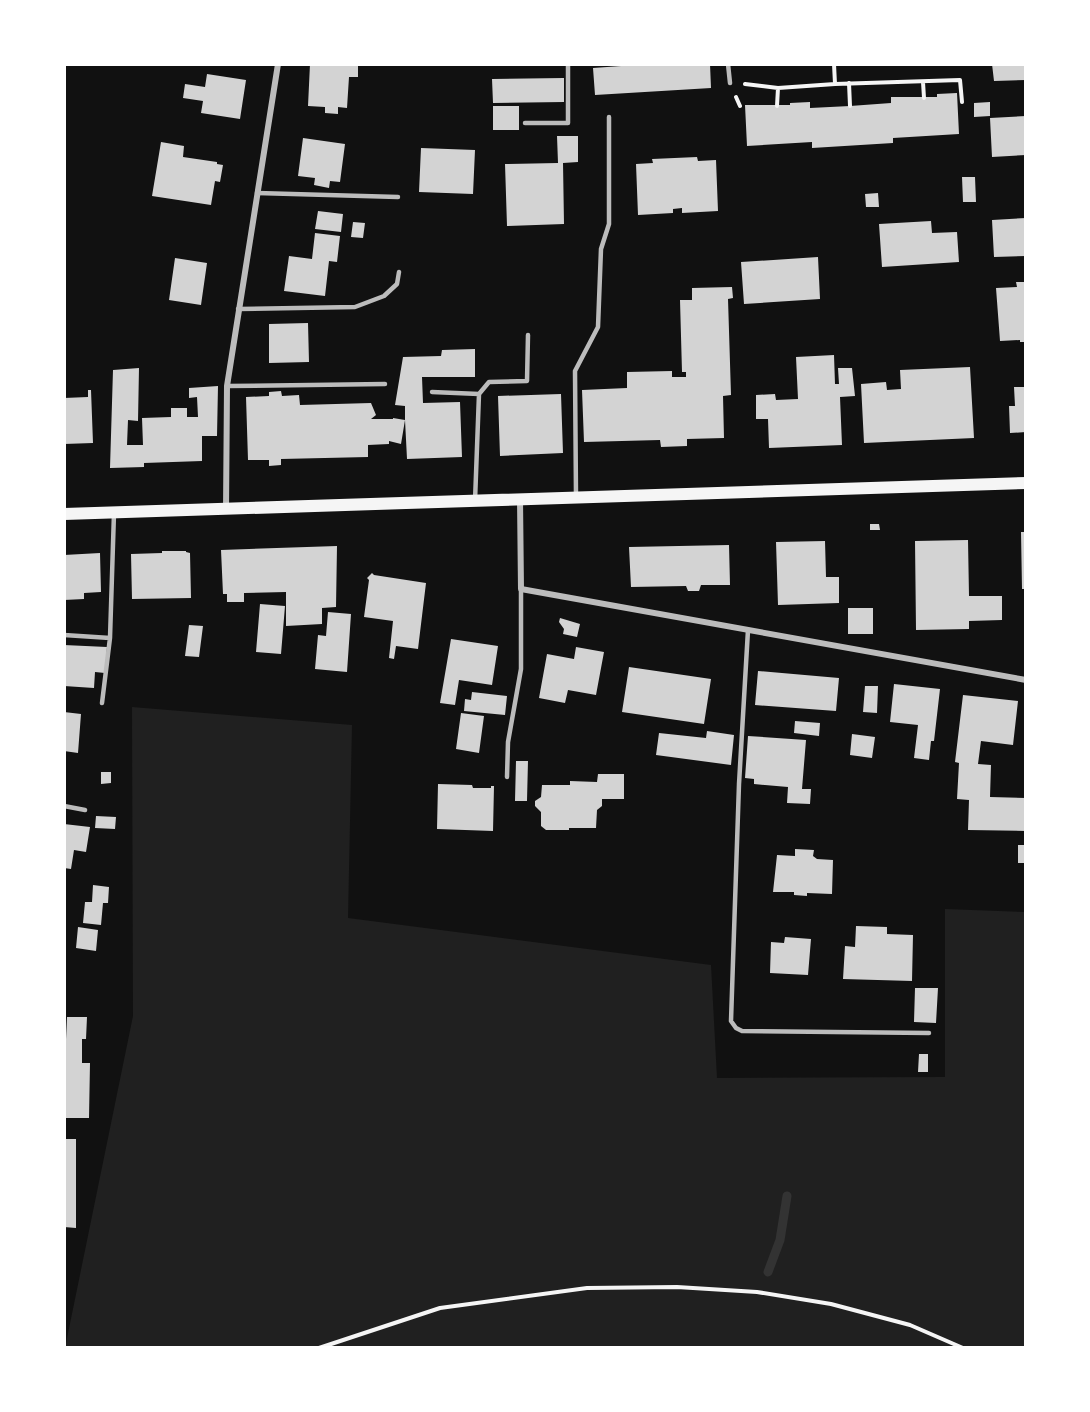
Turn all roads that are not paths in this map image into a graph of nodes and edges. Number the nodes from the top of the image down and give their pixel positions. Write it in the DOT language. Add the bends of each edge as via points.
graph roads {
  1 [pos="278,64"];
  2 [pos="568,64"];
  3 [pos="728,64"];
  4 [pos="730,83"];
  5 [pos="609,117"];
  6 [pos="525,123"];
  7 [pos="257,194"];
  8 [pos="398,197"];
  9 [pos="399,272"];
  10 [pos="238,309"];
  11 [pos="528,335"];
  12 [pos="385,384"];
  13 [pos="227,386"];
  14 [pos="432,392"];
  15 [pos="479,394"];
  16 [pos="1026,483"];
  17 [pos="576,497"];
  18 [pos="520,499"];
  19 [pos="475,501"];
  20 [pos="226,510"];
  21 [pos="114,513"];
  22 [pos="64,514"];
  23 [pos="520,589"];
  24 [pos="748,630"];
  25 [pos="64,635"];
  26 [pos="110,638"];
  27 [pos="1026,680"];
  28 [pos="102,703"];
  29 [pos="507,777"];
  30 [pos="64,806"];
  31 [pos="85,810"];
  32 [pos="929,1033"];
  1 -- 7 [label="street"];
  2 -- 6 [label="lane" via="567,123"];
  3 -- 4 [label="lane"];
  5 -- 17 [label="lane" via="609,224 601,249 598,327 575,371"];
  7 -- 8 [label="lane"];
  7 -- 10 [label="street"];
  9 -- 10 [label="lane" via="397,284 384,296 355,307"];
  10 -- 13 [label="street"];
  11 -- 15 [label="lane" via="527,381 489,382"];
  12 -- 13 [label="lane"];
  13 -- 20 [label="street"];
  14 -- 15 [label="lane"];
  15 -- 19 [label="lane"];
  16 -- 17 [label="main road"];
  17 -- 18 [label="main road"];
  18 -- 19 [label="main road"];
  18 -- 23 [label="street"];
  19 -- 20 [label="main road"];
  20 -- 21 [label="main road"];
  21 -- 22 [label="main road"];
  21 -- 26 [label="lane"];
  23 -- 24 [label="street"];
  23 -- 29 [label="lane" via="521,669 508,742"];
  24 -- 27 [label="street"];
  24 -- 32 [label="lane" via="738,784 731,1021 741,1031"];
  25 -- 26 [label="lane"];
  26 -- 28 [label="lane"];
  30 -- 31 [label="lane"];
}
